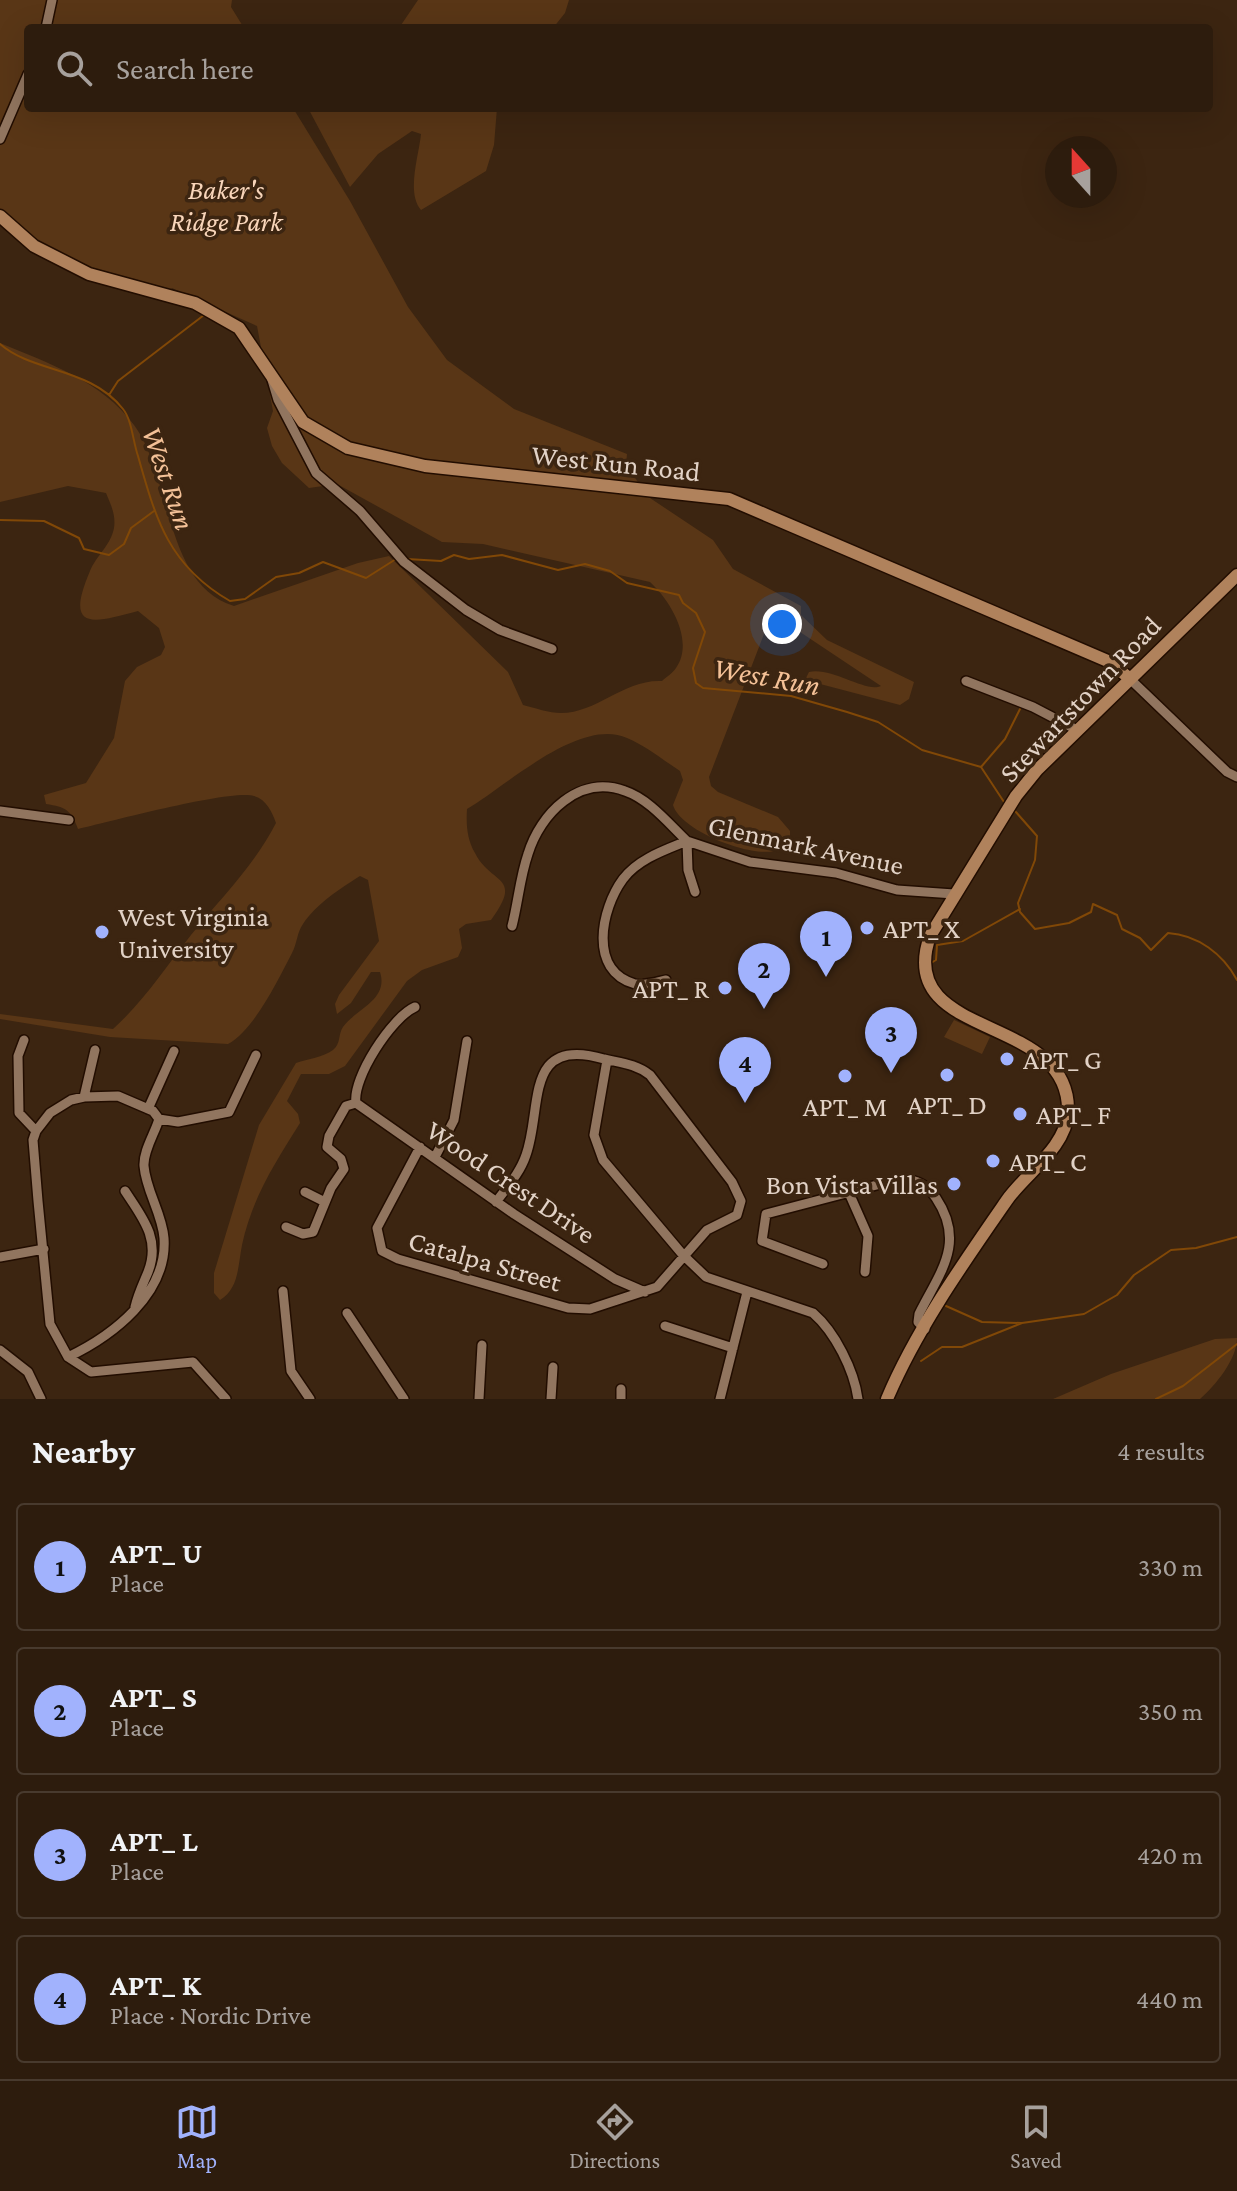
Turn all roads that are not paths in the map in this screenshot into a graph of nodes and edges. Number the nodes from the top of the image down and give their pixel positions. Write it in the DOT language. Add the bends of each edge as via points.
graph roads {
  1 [pos="52,0"];
  2 [pos="47,24"];
  3 [pos="24,83"];
  4 [pos="0,139"];
  5 [pos="0,216"];
  6 [pos="271,377"];
  7 [pos="1237,575"];
  8 [pos="1230,586"];
  9 [pos="552,649"];
  10 [pos="1129,678"];
  11 [pos="966,681"];
  12 [pos="1077,730"];
  13 [pos="1237,777"];
  14 [pos="0,811"];
  15 [pos="69,820"];
  16 [pos="687,841"];
  17 [pos="695,892"];
  18 [pos="954,894"];
  19 [pos="512,926"];
  20 [pos="666,980"];
  21 [pos="415,1007"];
  22 [pos="24,1040"];
  23 [pos="467,1041"];
  24 [pos="95,1050"];
  25 [pos="174,1051"];
  26 [pos="256,1055"];
  27 [pos="607,1060"];
  28 [pos="84,1097"];
  29 [pos="356,1103"];
  30 [pos="148,1109"];
  31 [pos="159,1119"];
  32 [pos="36,1131"];
  33 [pos="420,1147"];
  34 [pos="435,1157"];
  35 [pos="125,1191"];
  36 [pos="305,1192"];
  37 [pos="849,1193"];
  38 [pos="325,1202"];
  39 [pos="496,1202"];
  40 [pos="286,1227"];
  41 [pos="44,1249"];
  42 [pos="683,1255"];
  43 [pos="0,1257"];
  44 [pos="823,1264"];
  45 [pos="865,1272"];
  46 [pos="283,1291"];
  47 [pos="645,1292"];
  48 [pos="747,1292"];
  49 [pos="347,1313"];
  50 [pos="132,1314"];
  51 [pos="665,1326"];
  52 [pos="925,1329"];
  53 [pos="482,1345"];
  54 [pos="733,1348"];
  55 [pos="0,1350"];
  56 [pos="68,1357"];
  57 [pos="553,1367"];
  58 [pos="41,1399"];
  59 [pos="226,1399"];
  60 [pos="310,1399"];
  61 [pos="404,1399"];
  62 [pos="479,1399"];
  63 [pos="551,1399"];
  64 [pos="720,1399"];
  65 [pos="858,1399"];
  66 [pos="887,1399"];
  1 -- 2 [label="street"];
  3 -- 4 [label="street"];
  5 -- 6 [label="street, West Run Road" via="34,246 89,274 195,303 239,328"];
  6 -- 9 [label="street" via="316,473 360,511 404,562 500,630"];
  6 -- 10 [label="street, West Run Road" via="303,422 348,448 425,466 729,499 1110,662"];
  7 -- 8 [label="street, Stewartstown Road"];
  8 -- 10 [label="street, Stewartstown Road"];
  10 -- 12 [label="street, Stewartstown Road"];
  10 -- 13 [label="street, West Run Road"];
  11 -- 12 [label="street"];
  12 -- 18 [label="street, Stewartstown Road" via="1016,796"];
  14 -- 15 [label="street"];
  16 -- 17 [label="street"];
  16 -- 18 [label="street, Glenmark Avenue" via="750,862 836,873 897,890"];
  16 -- 19 [label="street" via="655,810 625,791 579,792 555,805 540,825 527,854"];
  16 -- 20 [label="street, Glenmark Avenue" via="649,857 624,878 601,937 610,968 622,978 639,985"];
  18 -- 52 [label="street, Stewartstown Road" via="927,944 931,987 950,1008 1036,1050 1054,1065 1064,1082 1068,1115 1053,1146 1009,1197"];
  21 -- 29 [label="street" via="392,1025 355,1088"];
  22 -- 32 [label="street" via="18,1056 19,1113"];
  23 -- 34 [label="street" via="454,1120"];
  24 -- 28 [label="street"];
  25 -- 30 [label="street"];
  26 -- 31 [label="street" via="229,1112 178,1122"];
  27 -- 39 [label="street" via="578,1053 544,1070 527,1154"];
  27 -- 42 [label="street" via="595,1146"];
  27 -- 42 [label="street" via="650,1075 738,1192 737,1215 707,1230"];
  28 -- 30 [label="street" via="118,1096"];
  28 -- 32 [label="street" via="50,1113"];
  29 -- 33 [label="street, Wood Crest Drive"];
  29 -- 38 [label="street" via="346,1106 327,1142 344,1169"];
  30 -- 31 [label="street"];
  31 -- 50 [label="street" via="143,1162 164,1249 154,1284"];
  32 -- 41 [label="street"];
  33 -- 34 [label="street, Wood Crest Drive"];
  33 -- 47 [label="street, Catalpa Street" via="377,1228 378,1245 388,1256 568,1308 590,1309"];
  34 -- 39 [label="street, Wood Crest Drive"];
  35 -- 50 [label="street" via="150,1230 153,1246"];
  36 -- 38 [label="street"];
  37 -- 44 [label="street" via="766,1214 762,1241"];
  37 -- 45 [label="street" via="868,1236"];
  37 -- 52 [label="street" via="909,1179 930,1190 940,1205 952,1240 919,1314"];
  38 -- 40 [label="street" via="313,1232"];
  39 -- 47 [label="street, Wood Crest Drive" via="615,1279"];
  41 -- 43 [label="street"];
  41 -- 56 [label="street" via="50,1324"];
  42 -- 47 [label="street" via="657,1287"];
  42 -- 48 [label="street" via="706,1277"];
  46 -- 60 [label="street" via="291,1371"];
  48 -- 54 [label="street"];
  48 -- 65 [label="street" via="813,1313 824,1322"];
  49 -- 61 [label="street"];
  50 -- 56 [label="street"];
  51 -- 54 [label="street"];
  52 -- 66 [label="street, Stewartstown Road"];
  53 -- 62 [label="street"];
  54 -- 64 [label="street"];
  55 -- 58 [label="street" via="28,1372"];
  56 -- 59 [label="street" via="91,1372 193,1362"];
  57 -- 63 [label="street"];
}
